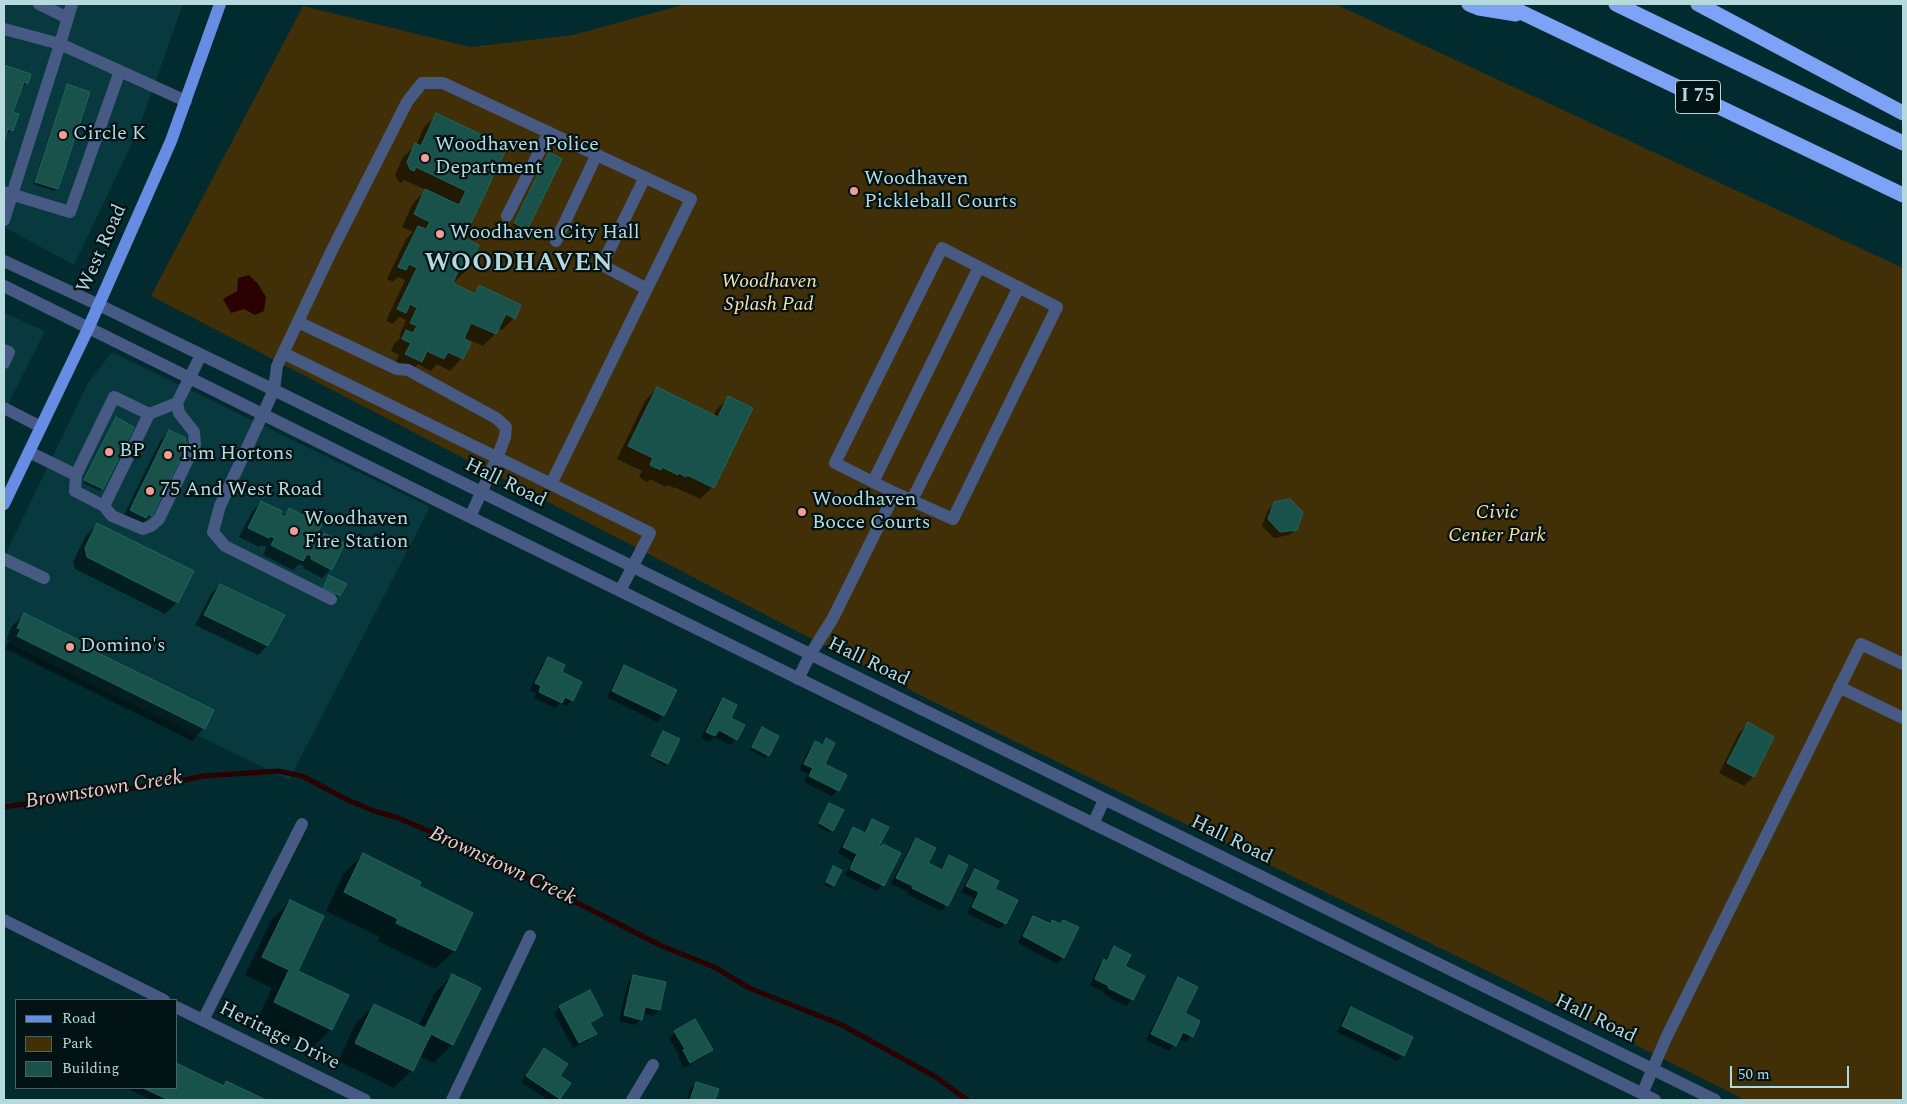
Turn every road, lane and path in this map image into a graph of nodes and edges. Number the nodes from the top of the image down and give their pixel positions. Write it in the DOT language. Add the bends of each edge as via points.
graph roads {
  1 [pos="39,4"];
  2 [pos="72,4"];
  3 [pos="220,4"];
  4 [pos="1469,4"];
  5 [pos="1504,4"];
  6 [pos="1616,4"];
  7 [pos="1698,4"];
  8 [pos="1530,16"];
  9 [pos="68,18"];
  10 [pos="4,30"];
  11 [pos="60,44"];
  12 [pos="120,71"];
  13 [pos="186,101"];
  14 [pos="1903,113"];
  15 [pos="549,132"];
  16 [pos="1903,143"];
  17 [pos="597,154"];
  18 [pos="645,177"];
  19 [pos="8,194"];
  20 [pos="1903,195"];
  21 [pos="507,216"];
  22 [pos="4,220"];
  23 [pos="556,241"];
  24 [pos="4,261"];
  25 [pos="979,267"];
  26 [pos="4,286"];
  27 [pos="1018,287"];
  28 [pos="647,289"];
  29 [pos="99,305"];
  30 [pos="298,322"];
  31 [pos="88,329"];
  32 [pos="4,350"];
  33 [pos="283,353"];
  34 [pos="201,355"];
  35 [pos="4,363"];
  36 [pos="190,379"];
  37 [pos="274,390"];
  38 [pos="177,404"];
  39 [pos="4,408"];
  40 [pos="149,414"];
  41 [pos="263,414"];
  42 [pos="41,427"];
  43 [pos="29,452"];
  44 [pos="497,458"];
  45 [pos="76,475"];
  46 [pos="872,482"];
  47 [pos="551,484"];
  48 [pos="895,493"];
  49 [pos="482,494"];
  50 [pos="912,500"];
  51 [pos="4,504"];
  52 [pos="104,506"];
  53 [pos="470,517"];
  54 [pos="4,559"];
  55 [pos="632,567"];
  56 [pos="44,578"];
  57 [pos="620,591"];
  58 [pos="330,599"];
  59 [pos="810,655"];
  60 [pos="1903,664"];
  61 [pos="798,679"];
  62 [pos="1839,687"];
  63 [pos="1903,718"];
  64 [pos="1104,800"];
  65 [pos="302,824"];
  66 [pos="1093,824"];
  67 [pos="4,920"];
  68 [pos="530,936"];
  69 [pos="162,999"];
  70 [pos="178,1007"];
  71 [pos="203,1020"];
  72 [pos="652,1065"];
  73 [pos="1653,1070"];
  74 [pos="1642,1094"];
  75 [pos="365,1100"];
  76 [pos="452,1100"];
  77 [pos="632,1100"];
  78 [pos="1655,1100"];
  79 [pos="1715,1100"];
  1 -- 9 [label="street"];
  2 -- 9 [label="street"];
  3 -- 13 [label="main road, West Road"];
  4 -- 8 [label="highway"];
  5 -- 8 [label="highway, I 75"];
  6 -- 16 [label="highway, I 75"];
  7 -- 14 [label="highway"];
  8 -- 20 [label="highway, I 75"];
  9 -- 11 [label="street"];
  10 -- 11 [label="street"];
  11 -- 12 [label="street"];
  11 -- 19 [label="street"];
  12 -- 13 [label="street"];
  12 -- 19 [label="street" via="70,212"];
  13 -- 29 [label="main road, West Road"];
  15 -- 17 [label="street"];
  15 -- 21 [label="street"];
  15 -- 30 [label="street" via="443,83 422,83 407,102"];
  17 -- 18 [label="street"];
  17 -- 23 [label="street"];
  18 -- 28 [label="street" via="602,266"];
  18 -- 28 [label="street" via="691,199"];
  19 -- 22 [label="street"];
  24 -- 29 [label="street, Hall Road"];
  25 -- 27 [label="street"];
  25 -- 46 [label="street"];
  25 -- 46 [label="street" via="942,248 839,454 835,463"];
  26 -- 31 [label="street"];
  27 -- 50 [label="street"];
  27 -- 50 [label="street" via="1058,306 954,519"];
  28 -- 47 [label="street"];
  29 -- 31 [label="main road, West Road"];
  29 -- 34 [label="street, Hall Road"];
  30 -- 33 [label="street"];
  30 -- 44 [label="street" via="398,369 408,370 496,418 506,427"];
  31 -- 36 [label="street"];
  31 -- 42 [label="main road, West Road"];
  32 -- 35 [label="street" via="9,352"];
  33 -- 37 [label="street" via="277,366"];
  33 -- 44 [label="street"];
  34 -- 36 [label="street"];
  34 -- 37 [label="street, Hall Road"];
  36 -- 38 [label="street"];
  36 -- 41 [label="street"];
  37 -- 41 [label="street"];
  37 -- 49 [label="street, Hall Road"];
  38 -- 40 [label="street"];
  38 -- 52 [label="street" via="179,413 194,432 195,446 159,519 142,529 112,516"];
  39 -- 42 [label="street"];
  40 -- 45 [label="street" via="114,397"];
  40 -- 52 [label="street"];
  41 -- 53 [label="street"];
  41 -- 58 [label="street" via="220,506 213,532 225,546"];
  42 -- 43 [label="main road, West Road"];
  43 -- 45 [label="street"];
  43 -- 51 [label="main road, West Road"];
  44 -- 47 [label="street"];
  44 -- 49 [label="street"];
  45 -- 52 [label="street" via="75,491"];
  46 -- 48 [label="street"];
  47 -- 55 [label="street" via="650,532"];
  48 -- 50 [label="street"];
  48 -- 59 [label="street" via="833,618"];
  49 -- 53 [label="street"];
  49 -- 55 [label="street, Hall Road"];
  53 -- 57 [label="street"];
  54 -- 56 [label="street"];
  55 -- 57 [label="street"];
  55 -- 59 [label="street, Hall Road"];
  57 -- 61 [label="street"];
  59 -- 61 [label="street"];
  59 -- 64 [label="street, Hall Road"];
  60 -- 62 [label="street" via="1861,644"];
  61 -- 66 [label="street"];
  62 -- 63 [label="street"];
  62 -- 73 [label="street"];
  64 -- 66 [label="street"];
  64 -- 73 [label="street, Hall Road"];
  65 -- 71 [label="street"];
  66 -- 74 [label="street"];
  67 -- 69 [label="street"];
  68 -- 76 [label="street"];
  70 -- 71 [label="street, Heritage Drive"];
  71 -- 75 [label="street, Heritage Drive"];
  72 -- 77 [label="street"];
  73 -- 74 [label="street"];
  73 -- 79 [label="street, Hall Road"];
  74 -- 78 [label="street"];
}
